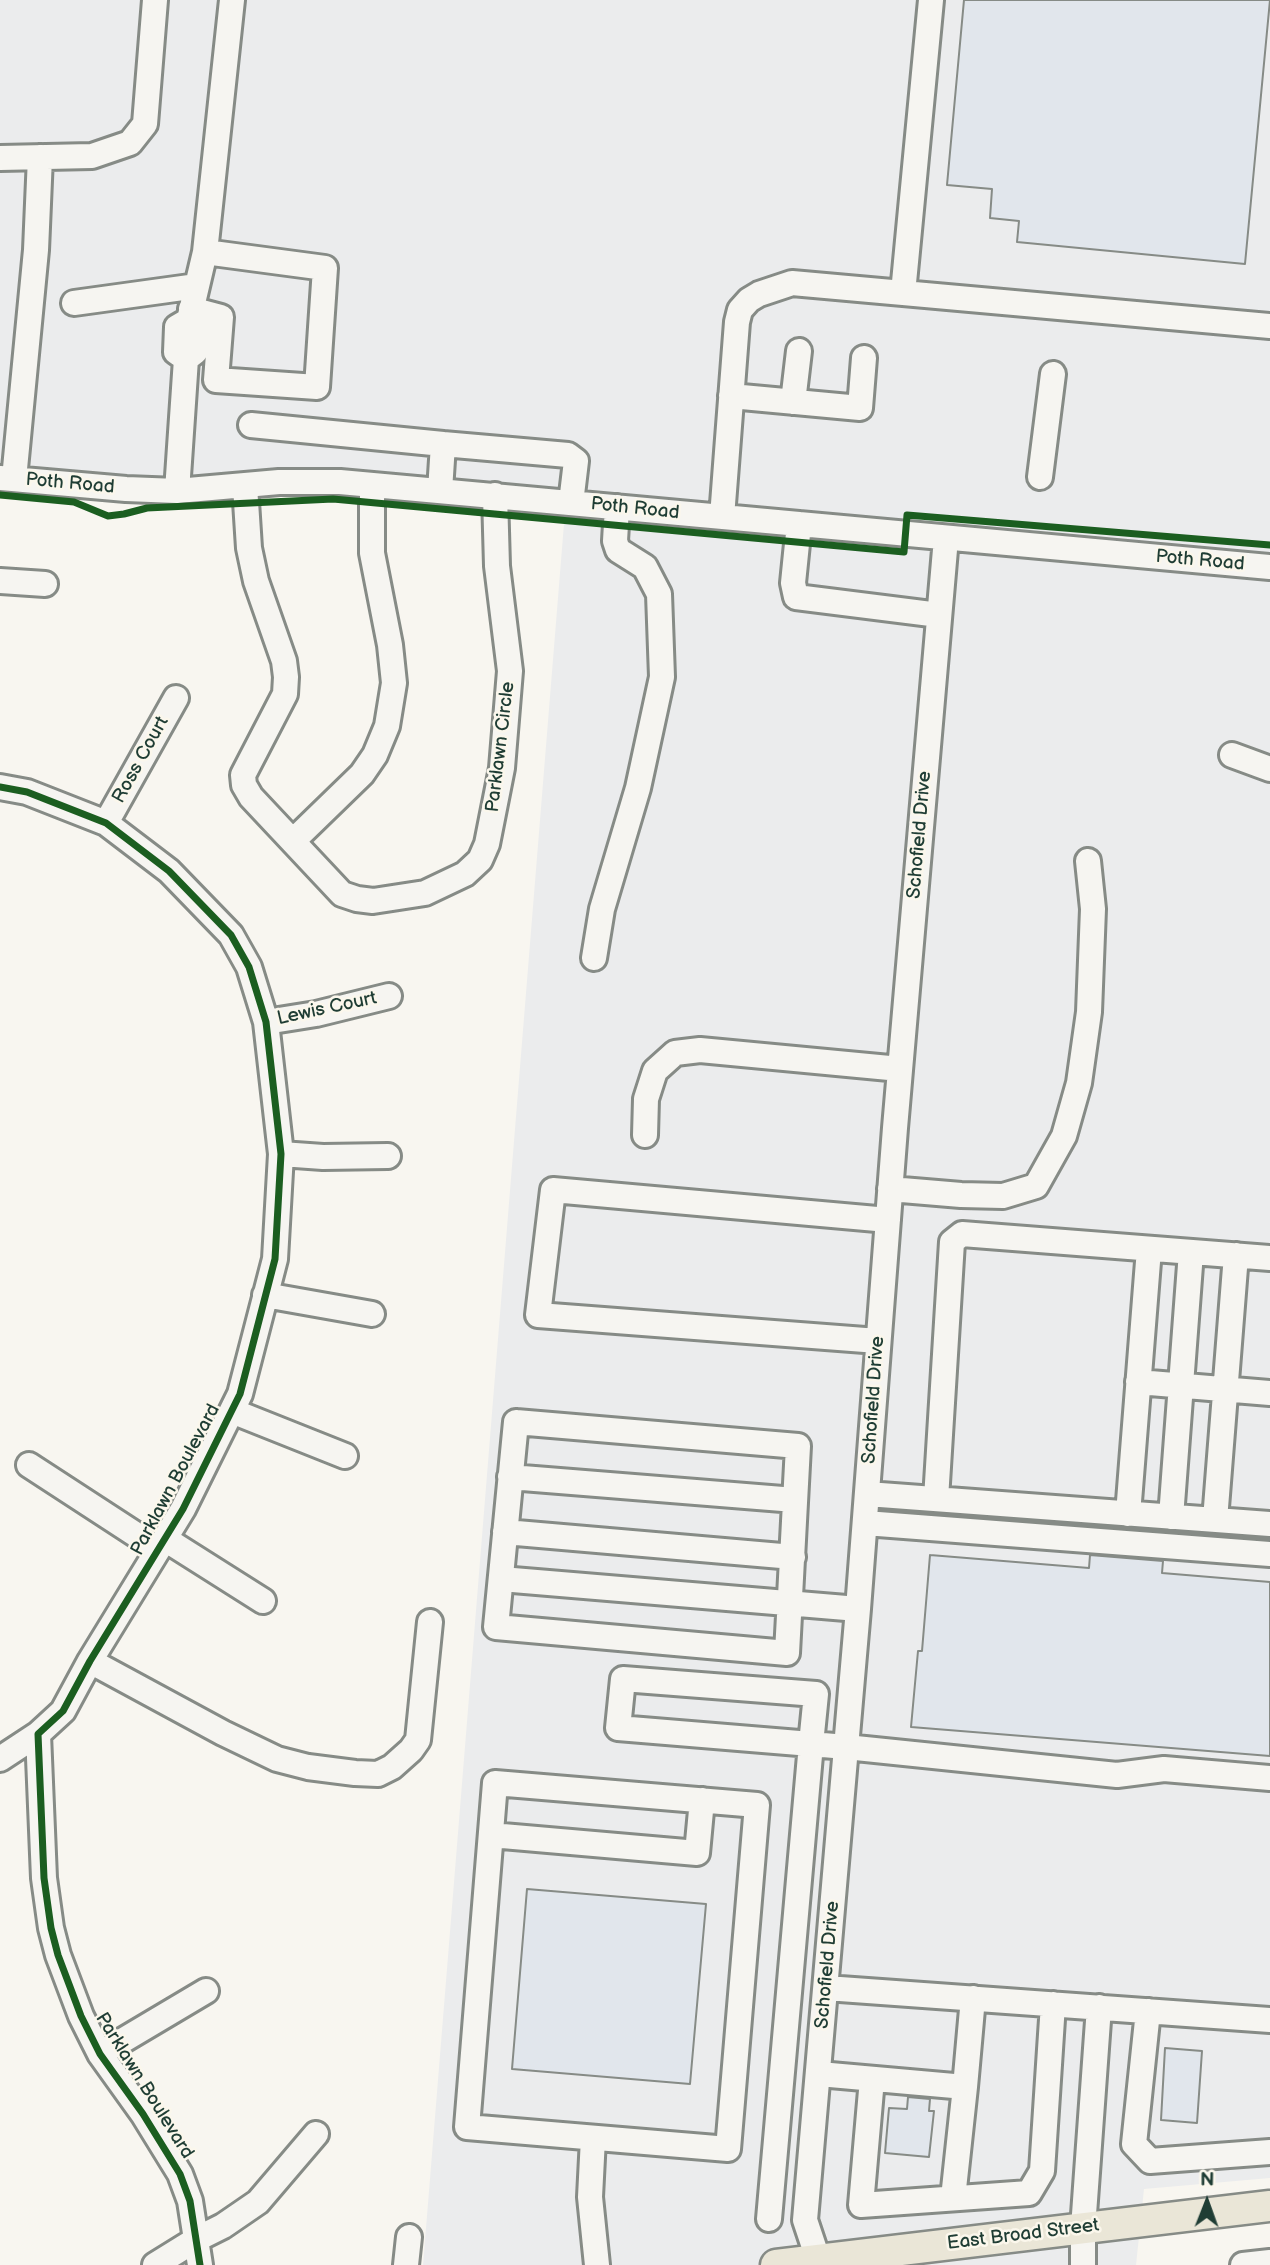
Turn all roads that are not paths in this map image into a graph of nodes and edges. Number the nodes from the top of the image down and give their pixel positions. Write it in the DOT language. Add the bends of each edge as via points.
graph roads {
  1 [pos="155,0"];
  2 [pos="232,0"];
  3 [pos="931,0"];
  4 [pos="40,157"];
  5 [pos="0,158"];
  6 [pos="205,252"];
  7 [pos="902,293"];
  8 [pos="74,303"];
  9 [pos="192,305"];
  10 [pos="1270,326"];
  11 [pos="799,351"];
  12 [pos="864,358"];
  13 [pos="1053,374"];
  14 [pos="731,396"];
  15 [pos="793,402"];
  16 [pos="251,425"];
  17 [pos="443,444"];
  18 [pos="1040,477"];
  19 [pos="7,478"];
  20 [pos="372,485"];
  21 [pos="245,486"];
  22 [pos="177,491"];
  23 [pos="440,491"];
  24 [pos="495,495"];
  25 [pos="571,503"];
  26 [pos="617,507"];
  27 [pos="722,517"];
  28 [pos="799,524"];
  29 [pos="946,538"];
  30 [pos="1270,567"];
  31 [pos="0,581"];
  32 [pos="45,584"];
  33 [pos="939,615"];
  34 [pos="176,698"];
  35 [pos="1231,755"];
  36 [pos="1270,769"];
  37 [pos="0,787"];
  38 [pos="106,823"];
  39 [pos="293,841"];
  40 [pos="1088,860"];
  41 [pos="594,958"];
  42 [pos="389,996"];
  43 [pos="266,1022"];
  44 [pos="900,1069"];
  45 [pos="645,1135"];
  46 [pos="281,1154"];
  47 [pos="388,1156"];
  48 [pos="890,1189"];
  49 [pos="888,1220"];
  50 [pos="1149,1249"];
  51 [pos="1191,1252"];
  52 [pos="1236,1255"];
  53 [pos="1270,1258"];
  54 [pos="265,1295"];
  55 [pos="372,1314"];
  56 [pos="878,1341"];
  57 [pos="1138,1382"];
  58 [pos="1181,1386"];
  59 [pos="1225,1389"];
  60 [pos="1270,1393"];
  61 [pos="232,1410"];
  62 [pos="345,1456"];
  63 [pos="29,1465"];
  64 [pos="510,1477"];
  65 [pos="867,1494"];
  66 [pos="936,1499"];
  67 [pos="795,1500"];
  68 [pos="1128,1514"];
  69 [pos="1171,1517"];
  70 [pos="1214,1520"];
  71 [pos="864,1523"];
  72 [pos="1270,1524"];
  73 [pos="505,1532"];
  74 [pos="162,1544"];
  75 [pos="1270,1554"];
  76 [pos="793,1557"];
  77 [pos="501,1579"];
  78 [pos="263,1601"];
  79 [pos="790,1603"];
  80 [pos="858,1609"];
  81 [pos="430,1622"];
  82 [pos="90,1661"];
  83 [pos="38,1734"];
  84 [pos="811,1744"];
  85 [pos="846,1747"];
  86 [pos="0,1759"];
  87 [pos="1270,1778"];
  88 [pos="702,1800"];
  89 [pos="491,1835"];
  90 [pos="794,1945"];
  91 [pos="829,1948"];
  92 [pos="826,1988"];
  93 [pos="206,1991"];
  94 [pos="973,1998"];
  95 [pos="1053,2004"];
  96 [pos="1099,2007"];
  97 [pos="1148,2011"];
  98 [pos="1270,2020"];
  99 [pos="100,2054"];
  100 [pos="819,2074"];
  101 [pos="872,2079"];
  102 [pos="965,2087"];
  103 [pos="316,2134"];
  104 [pos="593,2138"];
  105 [pos="1270,2152"];
  106 [pos="953,2198"];
  107 [pos="1270,2206"];
  108 [pos="769,2219"];
  109 [pos="1083,2228"];
  110 [pos="409,2237"];
  111 [pos="197,2239"];
  112 [pos="896,2258"];
  113 [pos="1270,2262"];
  114 [pos="818,2263"];
  115 [pos="155,2265"];
  116 [pos="201,2265"];
  117 [pos="406,2265"];
  118 [pos="597,2265"];
  119 [pos="776,2265"];
  120 [pos="1083,2265"];
  121 [pos="1243,2265"];
  1 -- 4 [label="street" via="145,124 130,144 92,156"];
  2 -- 6 [label="street"];
  3 -- 7 [label="street"];
  4 -- 5 [label="street"];
  4 -- 19 [label="street" via="36,250"];
  6 -- 9 [label="street"];
  6 -- 9 [label="street" via="325,268 317,387 216,380 221,317"];
  7 -- 10 [label="street"];
  7 -- 14 [label="street" via="792,283 758,294 740,310"];
  8 -- 9 [label="street"];
  9 -- 22 [label="street" via="197,329 195,352 186,359"];
  11 -- 15 [label="street"];
  12 -- 15 [label="street" via="860,408"];
  13 -- 18 [label="street"];
  14 -- 15 [label="street"];
  14 -- 27 [label="street"];
  16 -- 17 [label="street"];
  17 -- 23 [label="street"];
  17 -- 25 [label="street" via="568,455 576,461"];
  19 -- 22 [label="street, Poth Road"];
  20 -- 21 [label="street, Poth Road" via="306,481"];
  20 -- 23 [label="street, Poth Road"];
  20 -- 39 [label="street" via="372,553 394,683 387,726 362,774"];
  21 -- 22 [label="street, Poth Road"];
  21 -- 39 [label="street, Parklawn Circle" via="256,581 286,677 285,694 243,775 244,785"];
  23 -- 24 [label="street, Poth Road"];
  24 -- 25 [label="street, Poth Road"];
  24 -- 39 [label="street, Parklawn Circle" via="497,566 510,671 502,768 480,860 465,874 425,893 373,901 342,894"];
  25 -- 26 [label="street, Poth Road"];
  26 -- 27 [label="street, Poth Road"];
  26 -- 41 [label="street" via="618,550 645,567 659,594 662,677 638,788 602,909"];
  27 -- 28 [label="street, Poth Road"];
  28 -- 29 [label="street, Poth Road"];
  28 -- 33 [label="street" via="793,583 796,597"];
  29 -- 30 [label="street, Poth Road"];
  29 -- 33 [label="street, Schofield Drive"];
  31 -- 32 [label="street"];
  33 -- 44 [label="street, Schofield Drive"];
  34 -- 38 [label="street, Ross Court"];
  35 -- 36 [label="street"];
  37 -- 38 [label="street, Parklawn Boulevard" via="27,792"];
  38 -- 43 [label="street, Parklawn Boulevard" via="169,871 231,935 248,967"];
  40 -- 48 [label="street" via="1093,922 1079,1083 1064,1136 1036,1186 1003,1196"];
  42 -- 43 [label="street, Lewis Court"];
  43 -- 46 [label="street, Parklawn Boulevard"];
  44 -- 45 [label="street" via="700,1050 675,1052 655,1071 646,1099"];
  44 -- 48 [label="street, Schofield Drive"];
  46 -- 47 [label="street"];
  46 -- 54 [label="street, Parklawn Boulevard" via="275,1259"];
  48 -- 49 [label="street, Schofield Drive"];
  49 -- 56 [label="street, Schofield Drive"];
  49 -- 56 [label="street" via="553,1190 538,1315"];
  50 -- 51 [label="street"];
  50 -- 57 [label="street"];
  50 -- 66 [label="street" via="962,1234 952,1242"];
  51 -- 52 [label="street"];
  51 -- 58 [label="street"];
  52 -- 53 [label="street"];
  52 -- 59 [label="street"];
  54 -- 55 [label="street"];
  54 -- 61 [label="street, Parklawn Boulevard"];
  56 -- 65 [label="street, Schofield Drive"];
  57 -- 58 [label="street"];
  57 -- 68 [label="street"];
  58 -- 59 [label="street"];
  58 -- 69 [label="street"];
  59 -- 60 [label="street"];
  59 -- 70 [label="street"];
  61 -- 62 [label="street"];
  61 -- 74 [label="street, Parklawn Boulevard"];
  63 -- 74 [label="street"];
  64 -- 67 [label="street"];
  64 -- 67 [label="street" via="516,1422 798,1446"];
  64 -- 73 [label="street"];
  65 -- 66 [label="street"];
  65 -- 71 [label="street, Schofield Drive"];
  66 -- 68 [label="street"];
  67 -- 76 [label="street"];
  68 -- 69 [label="street"];
  69 -- 70 [label="street"];
  70 -- 72 [label="street"];
  71 -- 75 [label="street"];
  71 -- 80 [label="street, Schofield Drive"];
  73 -- 76 [label="street"];
  73 -- 77 [label="street"];
  74 -- 78 [label="street"];
  74 -- 82 [label="street, Parklawn Boulevard"];
  76 -- 79 [label="street"];
  77 -- 79 [label="street"];
  77 -- 79 [label="street" via="496,1627 787,1653"];
  79 -- 80 [label="street"];
  80 -- 85 [label="street, Schofield Drive"];
  81 -- 82 [label="street" via="418,1740 392,1767 378,1774 277,1759"];
  82 -- 83 [label="street, Parklawn Boulevard" via="63,1711"];
  83 -- 86 [label="street, Parklawn Boulevard"];
  83 -- 99 [label="street, Parklawn Boulevard" via="44,1878 51,1928 64,1973"];
  84 -- 84 [label="street" via="618,1728 622,1679 816,1693"];
  84 -- 85 [label="street"];
  84 -- 90 [label="street"];
  85 -- 87 [label="street" via="1117,1775 1164,1769"];
  85 -- 91 [label="street, Schofield Drive"];
  88 -- 89 [label="street" via="495,1783"];
  88 -- 89 [label="street" via="697,1853"];
  88 -- 104 [label="street" via="757,1805 728,2149"];
  89 -- 104 [label="street" via="467,2127"];
  90 -- 91 [label="street"];
  90 -- 108 [label="street"];
  91 -- 92 [label="street, Schofield Drive"];
  92 -- 94 [label="street"];
  92 -- 100 [label="street, Schofield Drive"];
  93 -- 99 [label="street"];
  94 -- 95 [label="street"];
  94 -- 102 [label="street"];
  95 -- 96 [label="street"];
  95 -- 106 [label="street" via="1042,2171 1029,2193"];
  96 -- 97 [label="street"];
  96 -- 109 [label="street"];
  97 -- 98 [label="street"];
  97 -- 105 [label="street" via="1134,2144 1150,2161"];
  99 -- 111 [label="street, Parklawn Boulevard" via="180,2174"];
  100 -- 101 [label="street"];
  100 -- 114 [label="street, Schofield Drive" via="805,2220"];
  101 -- 102 [label="street"];
  101 -- 106 [label="street" via="860,2205"];
  102 -- 106 [label="street"];
  103 -- 111 [label="street" via="258,2202"];
  104 -- 118 [label="street" via="590,2197"];
  107 -- 109 [label="main road, East Broad Street"];
  109 -- 112 [label="main road, East Broad Street"];
  109 -- 120 [label="street"];
  110 -- 117 [label="street"];
  111 -- 115 [label="street"];
  111 -- 116 [label="street, Parklawn Boulevard"];
  112 -- 114 [label="main road, East Broad Street"];
  113 -- 121 [label="street"];
  114 -- 119 [label="main road, East Broad Street"];
}
